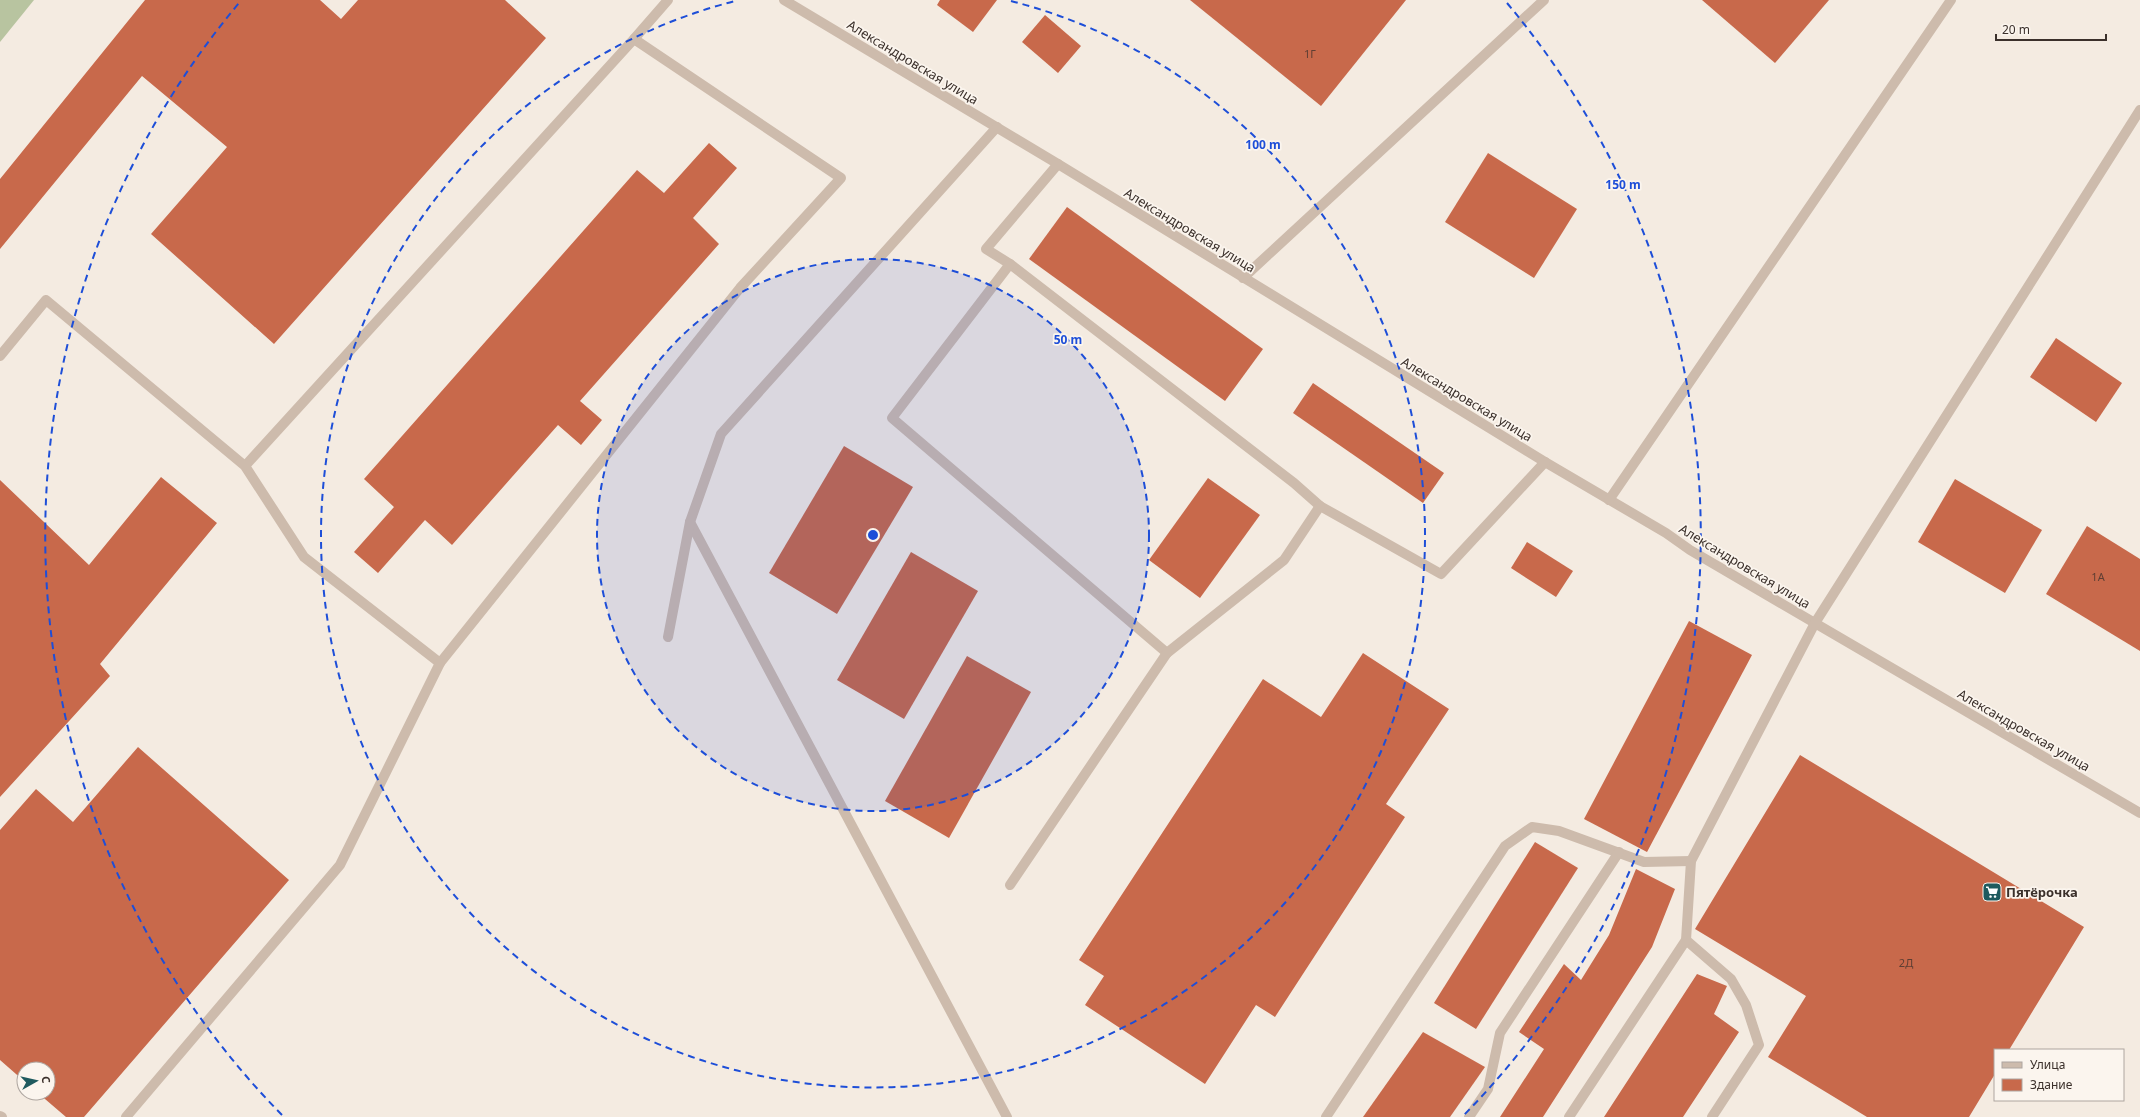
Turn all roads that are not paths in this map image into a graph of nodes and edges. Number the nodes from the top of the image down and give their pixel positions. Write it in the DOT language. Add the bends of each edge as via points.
graph roads {
  1 [pos="668,0"];
  2 [pos="784,0"];
  3 [pos="1544,0"];
  4 [pos="1951,0"];
  5 [pos="634,39"];
  6 [pos="2140,110"];
  7 [pos="997,128"];
  8 [pos="1058,164"];
  9 [pos="1010,264"];
  10 [pos="1244,278"];
  11 [pos="0,356"];
  12 [pos="1545,462"];
  13 [pos="245,466"];
  14 [pos="1609,500"];
  15 [pos="1320,506"];
  16 [pos="690,522"];
  17 [pos="1815,623"];
  18 [pos="668,637"];
  19 [pos="1167,653"];
  20 [pos="440,663"];
  21 [pos="2140,814"];
  22 [pos="1619,852"];
  23 [pos="1691,861"];
  24 [pos="1010,885"];
  25 [pos="1686,940"];
  26 [pos="126,1117"];
  27 [pos="1007,1117"];
  28 [pos="1326,1117"];
  29 [pos="1469,1117"];
  30 [pos="1570,1117"];
  31 [pos="1712,1117"];
  1 -- 5 [label="street"];
  2 -- 7 [label="street, Александровская улица"];
  3 -- 10 [label="street"];
  4 -- 14 [label="street"];
  5 -- 13 [label="street"];
  5 -- 20 [label="street" via="841,178 740,288"];
  6 -- 17 [label="street"];
  7 -- 8 [label="street, Александровская улица"];
  7 -- 16 [label="street" via="721,434"];
  8 -- 9 [label="street" via="986,249"];
  8 -- 10 [label="street, Александровская улица"];
  9 -- 15 [label="street" via="1294,483"];
  9 -- 19 [label="street" via="892,418"];
  10 -- 12 [label="street, Александровская улица"];
  11 -- 13 [label="street" via="46,300"];
  12 -- 14 [label="street, Александровская улица"];
  12 -- 15 [label="street" via="1441,574"];
  13 -- 20 [label="street" via="304,557"];
  14 -- 17 [label="street, Александровская улица"];
  15 -- 19 [label="street" via="1284,560"];
  16 -- 18 [label="street"];
  16 -- 27 [label="street"];
  17 -- 21 [label="street, Александровская улица"];
  17 -- 23 [label="street"];
  19 -- 24 [label="street"];
  20 -- 26 [label="street" via="340,865"];
  22 -- 23 [label="street" via="1644,862"];
  22 -- 28 [label="street" via="1559,831 1532,827 1505,846"];
  22 -- 29 [label="street" via="1500,1033 1488,1089"];
  23 -- 25 [label="street"];
  25 -- 30 [label="street"];
  25 -- 31 [label="street" via="1731,978 1746,1005 1759,1045"];
}
